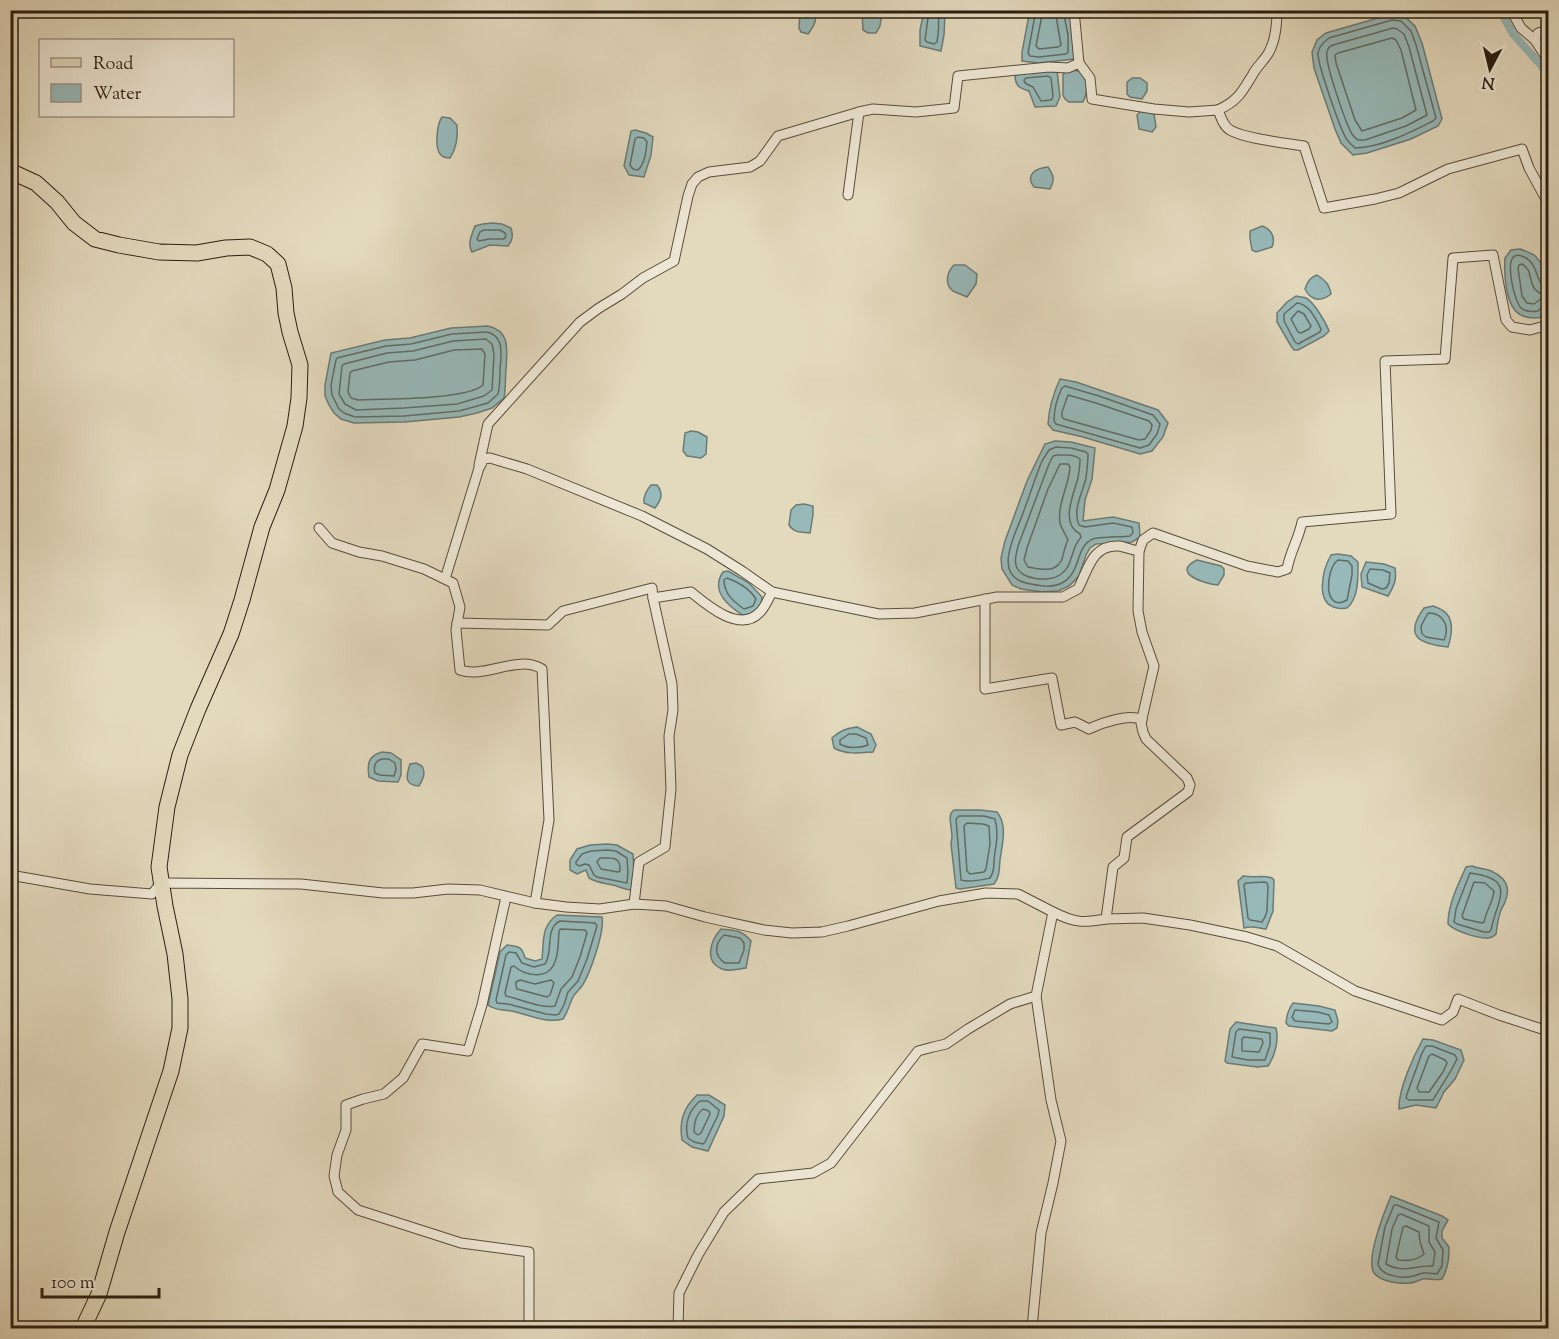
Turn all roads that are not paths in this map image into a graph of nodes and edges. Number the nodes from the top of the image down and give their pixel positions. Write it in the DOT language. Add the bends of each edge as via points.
graph roads {
  1 [pos="1074,10"];
  2 [pos="1277,10"];
  3 [pos="1511,10"];
  4 [pos="1548,30"];
  5 [pos="1535,40"];
  6 [pos="1548,60"];
  7 [pos="1079,63"];
  8 [pos="1218,110"];
  9 [pos="859,112"];
  10 [pos="10,171"];
  11 [pos="848,195"];
  12 [pos="1548,203"];
  13 [pos="1548,325"];
  14 [pos="479,468"];
  15 [pos="319,528"];
  16 [pos="1138,551"];
  17 [pos="445,579"];
  18 [pos="772,592"];
  19 [pos="654,598"];
  20 [pos="985,599"];
  21 [pos="457,623"];
  22 [pos="1142,720"];
  23 [pos="10,875"];
  24 [pos="161,883"];
  25 [pos="506,897"];
  26 [pos="535,903"];
  27 [pos="634,904"];
  28 [pos="1053,912"];
  29 [pos="1106,919"];
  30 [pos="1036,996"];
  31 [pos="1548,1031"];
  32 [pos="83,1329"];
  33 [pos="529,1329"];
  34 [pos="678,1329"];
  35 [pos="1032,1329"];
  1 -- 7 [label="street"];
  2 -- 8 [label="street" via="1277,27 1269,52 1239,97"];
  3 -- 5 [label="street" via="1521,28"];
  4 -- 5 [label="street" via="1538,33"];
  5 -- 6 [label="street"];
  7 -- 8 [label="street" via="1090,78 1092,99 1154,109"];
  7 -- 9 [label="street" via="1068,68 958,76 954,108"];
  8 -- 12 [label="street" via="1230,130 1304,146 1324,208 1399,194 1448,169 1522,149"];
  9 -- 11 [label="street"];
  9 -- 14 [label="street" via="778,136 760,161 750,167 698,177 688,196 674,261 580,322 488,424"];
  10 -- 24 [label="main road" via="36,183 95,239 159,252 250,248 267,254 278,264 284,288 286,313 300,365 295,426 231,634 180,755 164,826"];
  13 -- 16 [label="street" via="1530,330 1512,327 1506,320 1493,255 1453,258 1445,359 1385,361 1391,514 1302,522 1287,569 1278,572 1246,566 1154,533 1143,540"];
  14 -- 17 [label="street"];
  14 -- 18 [label="street" via="484,459 490,458 528,469 642,516 707,549"];
  15 -- 17 [label="street" via="332,543 424,569"];
  16 -- 20 [label="street" via="1117,546 1093,555 1078,589 1063,597"];
  16 -- 22 [label="street" via="1138,611 1154,666"];
  17 -- 21 [label="street" via="453,583 460,607"];
  18 -- 19 [label="street" via="761,612 741,620 717,612 691,592"];
  18 -- 20 [label="street" via="879,614 915,613"];
  19 -- 21 [label="street" via="652,588 563,611 548,625"];
  19 -- 27 [label="street" via="672,684 671,789 665,847 639,862"];
  20 -- 22 [label="street" via="985,689 1052,678 1060,725 1076,722 1089,729 1126,718"];
  21 -- 26 [label="street" via="460,670 535,664 542,669 549,820"];
  22 -- 29 [label="street" via="1146,739 1190,785 1188,792 1127,837 1124,858 1113,867"];
  23 -- 24 [label="street" via="90,889 152,894"];
  24 -- 25 [label="street" via="301,884 383,893 480,890"];
  24 -- 32 [label="main road" via="175,954 180,1028 168,1081 99,1294"];
  25 -- 26 [label="street"];
  25 -- 33 [label="street" via="468,1051 422,1044 403,1078 384,1094 346,1106 346,1130 333,1176 338,1192 358,1210 460,1244 529,1252"];
  26 -- 27 [label="street" via="600,909"];
  27 -- 28 [label="street" via="666,906 792,933 822,932 939,901 986,893 1018,894"];
  28 -- 29 [label="street" via="1085,922"];
  28 -- 30 [label="street"];
  29 -- 31 [label="street" via="1143,918 1247,937 1277,946 1355,992 1442,1020 1453,1012 1458,999"];
  30 -- 34 [label="street" via="1010,1004 946,1044 918,1051 831,1163 813,1173 758,1179 724,1212 698,1255 679,1293"];
  30 -- 35 [label="street" via="1050,1100 1061,1141 1041,1233"];
}
